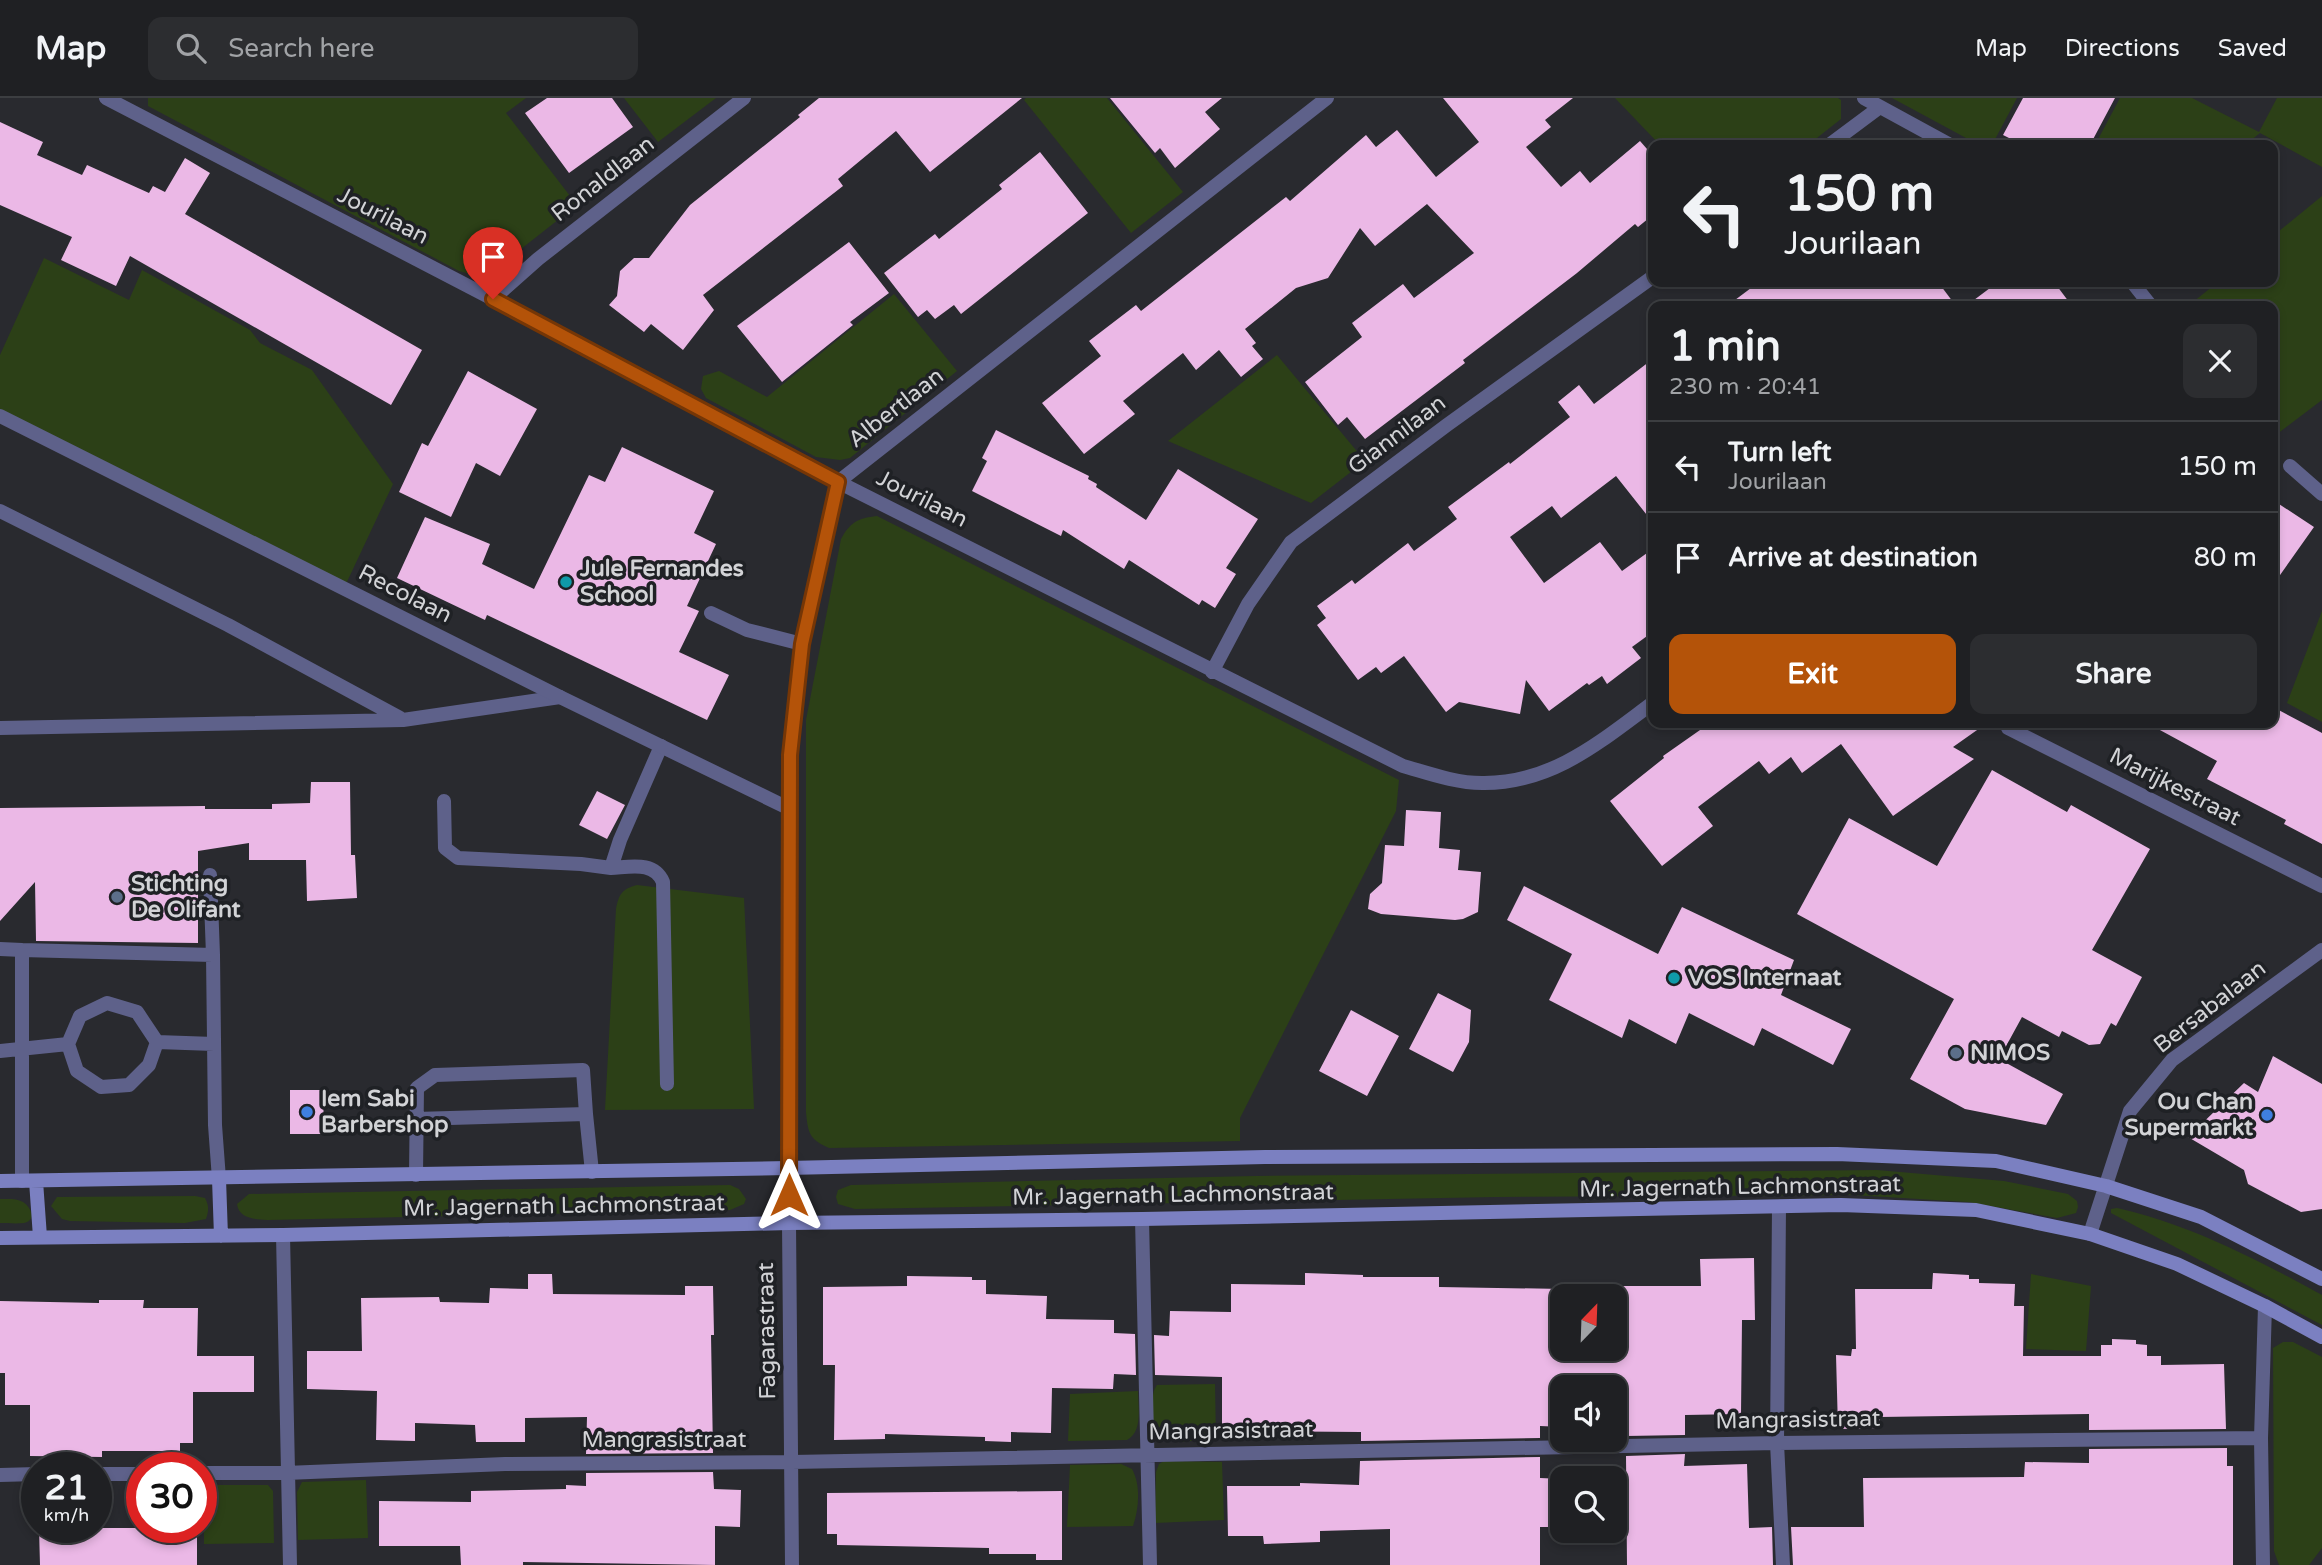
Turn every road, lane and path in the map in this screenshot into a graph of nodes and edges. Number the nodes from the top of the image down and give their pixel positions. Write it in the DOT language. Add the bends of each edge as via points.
graph roads {
  1 [pos="106,98"];
  2 [pos="744,98"];
  3 [pos="1327,98"];
  4 [pos="1864,98"];
  5 [pos="1880,107"];
  6 [pos="1836,140"];
  7 [pos="1941,140"];
  8 [pos="1648,280"];
  9 [pos="493,299"];
  10 [pos="0,416"];
  11 [pos="2290,466"];
  12 [pos="838,482"];
  13 [pos="2322,494"];
  14 [pos="0,511"];
  15 [pos="711,613"];
  16 [pos="802,644"];
  17 [pos="1212,671"];
  18 [pos="560,697"];
  19 [pos="1648,706"];
  20 [pos="403,720"];
  21 [pos="0,728"];
  22 [pos="2008,728"];
  23 [pos="660,746"];
  24 [pos="444,801"];
  25 [pos="790,809"];
  26 [pos="611,868"];
  27 [pos="210,875"];
  28 [pos="2322,886"];
  29 [pos="0,949"];
  30 [pos="22,950"];
  31 [pos="2322,950"];
  32 [pos="213,955"];
  33 [pos="157,1042"];
  34 [pos="68,1044"];
  35 [pos="214,1044"];
  36 [pos="21,1050"];
  37 [pos="0,1051"];
  38 [pos="667,1084"];
  39 [pos="586,1114"];
  40 [pos="416,1119"];
  41 [pos="789,1168"];
  42 [pos="592,1172"];
  43 [pos="416,1175"];
  44 [pos="219,1179"];
  45 [pos="0,1181"];
  46 [pos="29,1181"];
  47 [pos="2106,1186"];
  48 [pos="1779,1207"];
  49 [pos="1142,1219"];
  50 [pos="789,1223"];
  51 [pos="2090,1234"];
  52 [pos="221,1236"];
  53 [pos="283,1236"];
  54 [pos="40,1237"];
  55 [pos="0,1238"];
  56 [pos="2322,1279"];
  57 [pos="2266,1306"];
  58 [pos="2322,1337"];
  59 [pos="2261,1438"];
  60 [pos="1777,1443"];
  61 [pos="1147,1456"];
  62 [pos="792,1462"];
  63 [pos="217,1473"];
  64 [pos="286,1473"];
  65 [pos="0,1475"];
  66 [pos="21,1475"];
  67 [pos="290,1565"];
  68 [pos="792,1565"];
  69 [pos="1150,1565"];
  70 [pos="1783,1565"];
  71 [pos="2263,1565"];
  1 -- 9 [label="street, Jourilaan"];
  2 -- 9 [label="street, Ronaldlaan"];
  3 -- 12 [label="street, Albertlaan"];
  4 -- 5 [label="street"];
  5 -- 6 [label="street"];
  5 -- 7 [label="street"];
  8 -- 17 [label="street, Giannilaan" via="1291,542 1248,604"];
  9 -- 12 [label="street, Jourilaan"];
  10 -- 18 [label="street, Recolaan"];
  11 -- 13 [label="street"];
  12 -- 16 [label="street"];
  12 -- 17 [label="street, Jourilaan"];
  14 -- 20 [label="street" via="228,625"];
  15 -- 16 [label="street" via="747,630"];
  16 -- 25 [label="street" via="790,755"];
  17 -- 19 [label="street, Jourilaan" via="1403,766 1480,783 1507,782 1559,767"];
  18 -- 20 [label="street"];
  18 -- 23 [label="street, Recolaan"];
  20 -- 21 [label="street"];
  22 -- 28 [label="street, Marijkestraat"];
  23 -- 25 [label="street, Recolaan"];
  23 -- 26 [label="street"];
  24 -- 26 [label="street" via="445,848 458,858"];
  25 -- 41 [label="street"];
  26 -- 38 [label="street" via="648,866 663,882"];
  27 -- 32 [label="street"];
  29 -- 30 [label="street"];
  30 -- 32 [label="street"];
  30 -- 36 [label="street"];
  31 -- 47 [label="street, Bersabalaan" via="2172,1060 2130,1111"];
  32 -- 35 [label="street"];
  33 -- 34 [label="street" via="137,1012 107,1003 80,1016"];
  33 -- 34 [label="street" via="149,1065 129,1085 101,1087 77,1071"];
  33 -- 35 [label="street"];
  34 -- 36 [label="street"];
  35 -- 44 [label="street"];
  36 -- 37 [label="street"];
  36 -- 46 [label="street"];
  39 -- 40 [label="street"];
  39 -- 40 [label="street" via="583,1070 435,1075 417,1088"];
  39 -- 42 [label="street"];
  40 -- 43 [label="street"];
  41 -- 42 [label="main road, Mr. Jagernath Lachmonstraat"];
  41 -- 47 [label="main road, Mr. Jagernath Lachmonstraat" via="1265,1157 1837,1154 1996,1161"];
  41 -- 50 [label="street, Fagarastraat"];
  42 -- 43 [label="main road, Mr. Jagernath Lachmonstraat"];
  43 -- 44 [label="main road, Mr. Jagernath Lachmonstraat"];
  44 -- 46 [label="main road, Mr. Jagernath Lachmonstraat"];
  44 -- 52 [label="main road"];
  45 -- 46 [label="main road, Mr. Jagernath Lachmonstraat"];
  46 -- 54 [label="main road"];
  47 -- 51 [label="street, Bersabalaan"];
  47 -- 56 [label="main road, Mr. Jagernath Lachmonstraat" via="2201,1217"];
  48 -- 49 [label="main road, Mr. Jagernath Lachmonstraat"];
  48 -- 51 [label="main road, Mr. Jagernath Lachmonstraat" via="1976,1210"];
  48 -- 60 [label="street"];
  49 -- 50 [label="main road, Mr. Jagernath Lachmonstraat"];
  49 -- 61 [label="street"];
  50 -- 53 [label="main road, Mr. Jagernath Lachmonstraat"];
  50 -- 62 [label="street, Fagarastraat"];
  51 -- 57 [label="main road, Mr. Jagernath Lachmonstraat" via="2177,1264"];
  52 -- 53 [label="main road, Mr. Jagernath Lachmonstraat"];
  52 -- 54 [label="main road, Mr. Jagernath Lachmonstraat"];
  53 -- 64 [label="street"];
  54 -- 55 [label="main road, Mr. Jagernath Lachmonstraat"];
  57 -- 58 [label="main road, Mr. Jagernath Lachmonstraat"];
  57 -- 59 [label="street"];
  59 -- 60 [label="street, Mangrasistraat"];
  59 -- 71 [label="street"];
  60 -- 61 [label="street, Mangrasistraat"];
  60 -- 70 [label="street"];
  61 -- 62 [label="street, Mangrasistraat"];
  61 -- 69 [label="street"];
  62 -- 64 [label="street, Mangrasistraat" via="505,1464"];
  62 -- 68 [label="street, Fagarastraat"];
  63 -- 64 [label="street, Mangrasistraat"];
  64 -- 67 [label="street"];
  65 -- 66 [label="street"];
}
